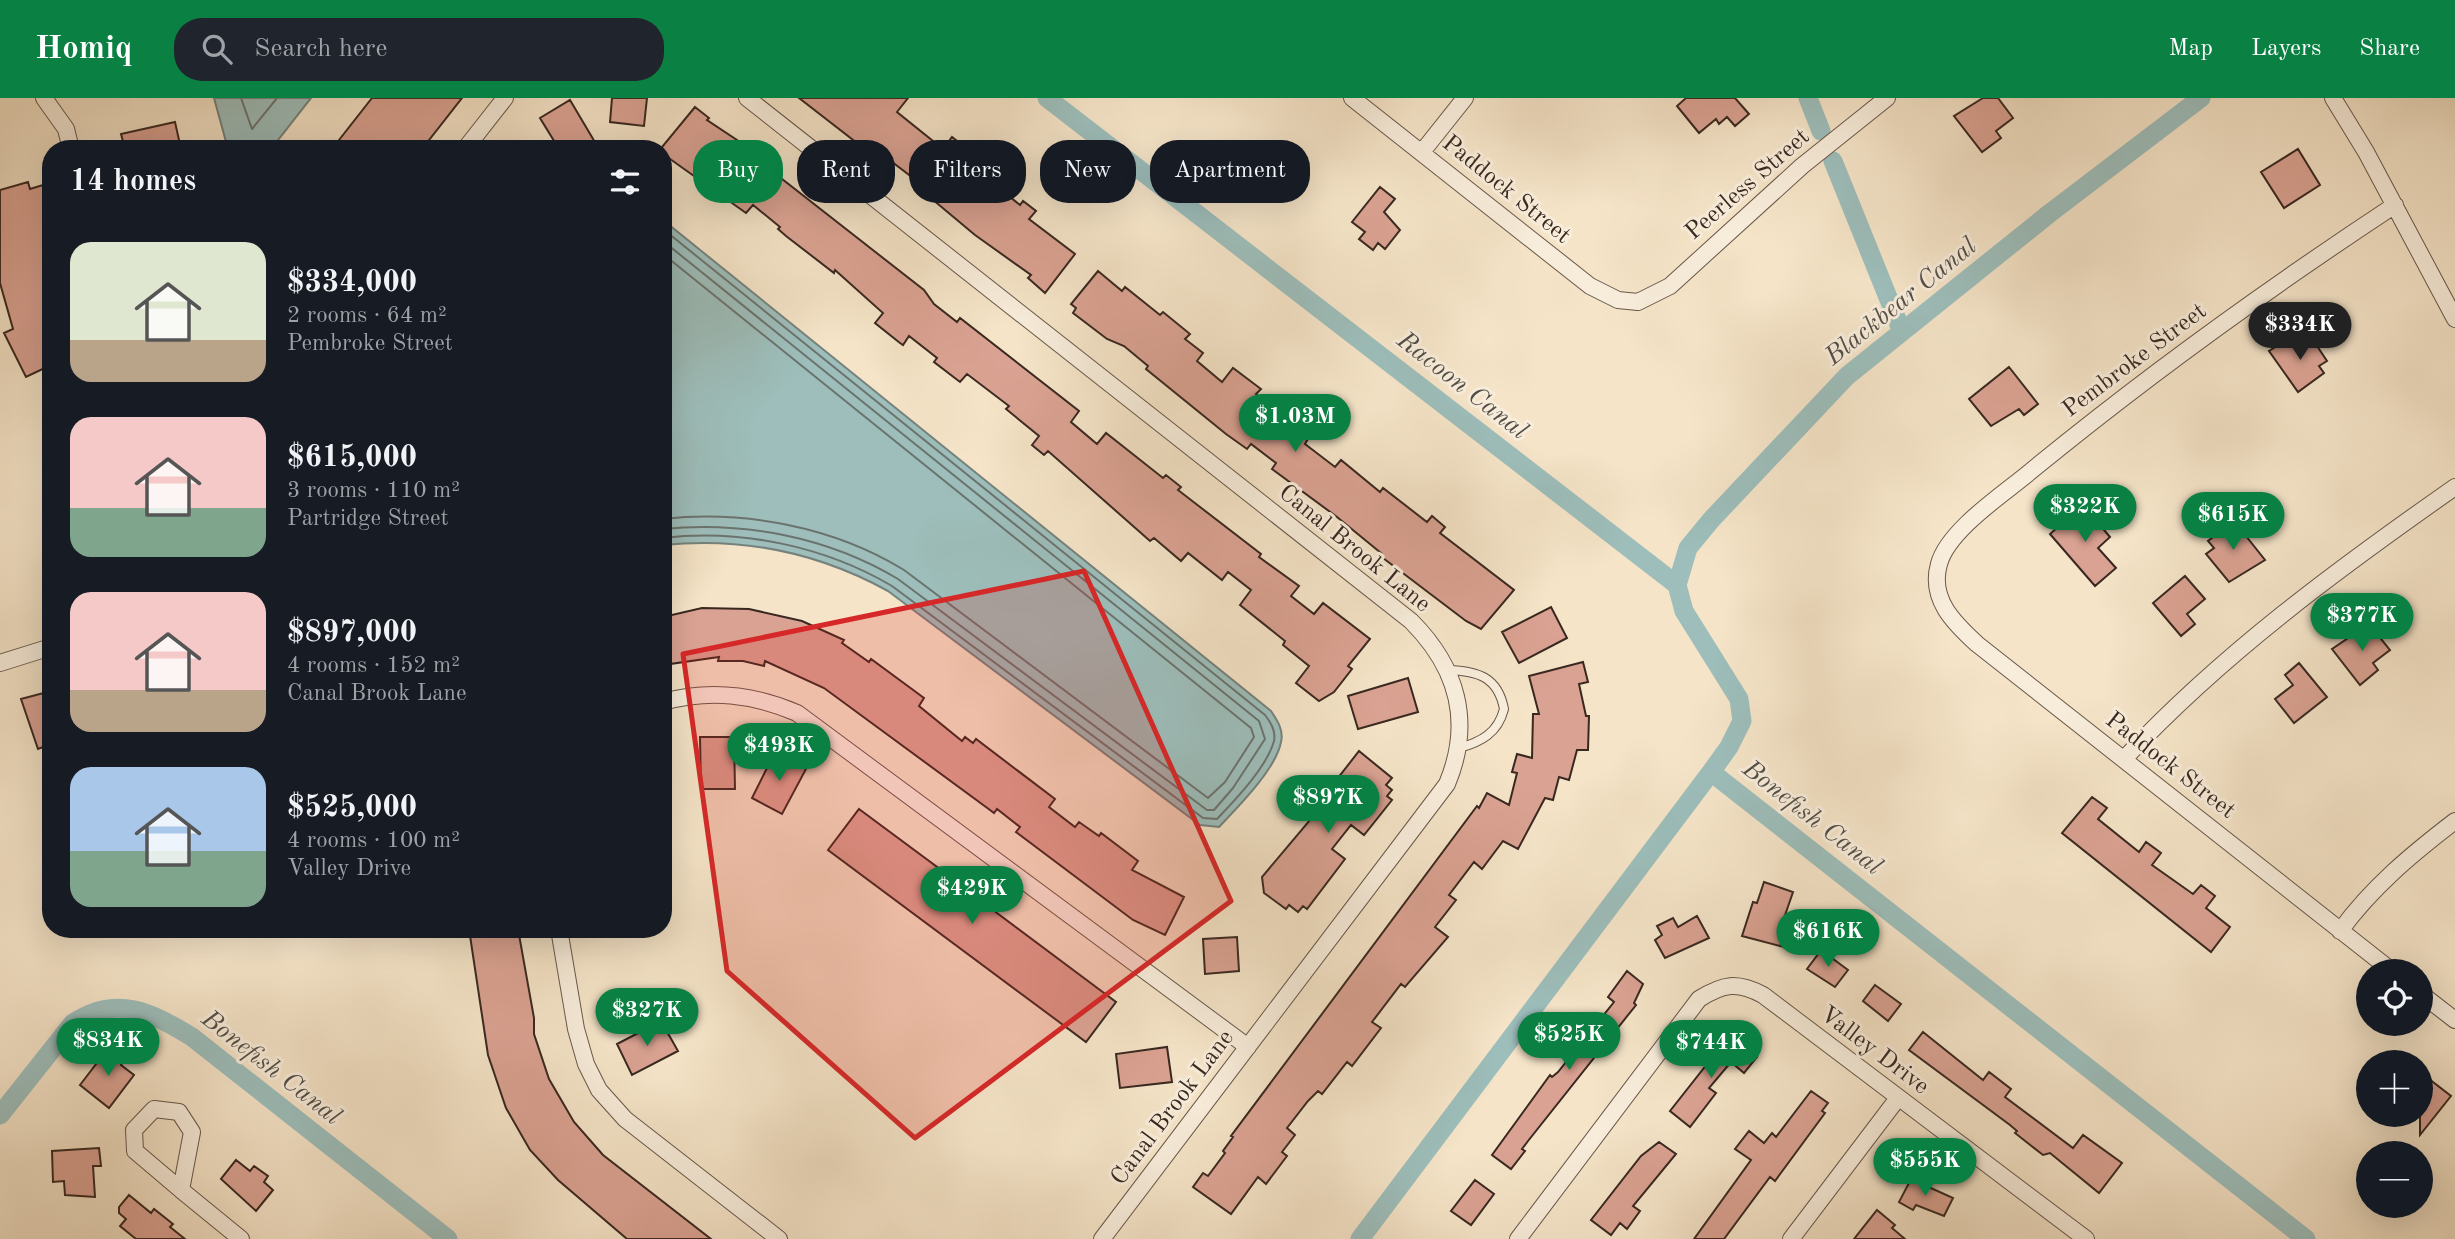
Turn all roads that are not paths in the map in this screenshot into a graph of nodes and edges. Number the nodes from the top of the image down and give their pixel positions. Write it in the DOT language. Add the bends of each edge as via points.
graph roads {
  1 [pos="44,98"];
  2 [pos="505,98"];
  3 [pos="747,98"];
  4 [pos="1352,98"];
  5 [pos="1465,98"];
  6 [pos="1886,98"];
  7 [pos="2333,98"];
  8 [pos="69,140"];
  9 [pos="472,140"];
  10 [pos="1422,152"];
  11 [pos="2395,205"];
  12 [pos="1638,302"];
  13 [pos="2455,319"];
  14 [pos="2455,487"];
  15 [pos="1936,585"];
  16 [pos="42,650"];
  17 [pos="0,663"];
  18 [pos="1448,670"];
  19 [pos="672,700"];
  20 [pos="1459,748"];
  21 [pos="2124,759"];
  22 [pos="2455,821"];
  23 [pos="2340,931"];
  24 [pos="561,938"];
  25 [pos="2376,959"];
  26 [pos="2433,1003"];
  27 [pos="2455,1020"];
  28 [pos="1248,1047"];
  29 [pos="1898,1098"];
  30 [pos="181,1190"];
  31 [pos="241,1239"];
  32 [pos="779,1239"];
  33 [pos="1102,1239"];
  34 [pos="1518,1239"];
  35 [pos="1791,1239"];
  36 [pos="2086,1239"];
  1 -- 8 [label="street"];
  2 -- 9 [label="street"];
  3 -- 18 [label="street, Canal Brook Lane" via="1410,621 1431,642"];
  4 -- 10 [label="street, Paddock Street"];
  5 -- 10 [label="street"];
  6 -- 12 [label="street, Peerless Street" via="1802,166 1670,285"];
  7 -- 11 [label="street"];
  10 -- 12 [label="street, Paddock Street" via="1590,286 1618,300"];
  11 -- 13 [label="street"];
  11 -- 15 [label="street, Pembroke Street" via="2245,306 2004,493 1955,538 1939,562"];
  14 -- 21 [label="street" via="2271,622 2168,712"];
  15 -- 21 [label="street, Paddock Street" via="1944,611 1962,630"];
  16 -- 17 [label="street"];
  18 -- 20 [label="street, Canal Brook Lane" via="1459,721"];
  18 -- 20 [label="lane" via="1481,673 1497,688 1504,709 1494,732"];
  19 -- 28 [label="street" via="732,694 797,713"];
  20 -- 28 [label="street, Canal Brook Lane" via="1447,784"];
  21 -- 23 [label="street, Paddock Street"];
  22 -- 23 [label="street" via="2389,874"];
  23 -- 25 [label="street, Paddock Street"];
  24 -- 32 [label="street" via="576,1029 599,1090 625,1119"];
  26 -- 27 [label="street"];
  28 -- 33 [label="street, Canal Brook Lane"];
  29 -- 34 [label="street, Valley Drive" via="1763,995 1745,985 1721,985 1699,999"];
  29 -- 35 [label="street"];
  29 -- 36 [label="street, Valley Drive"];
  30 -- 30 [label="street" via="192,1132 179,1112 153,1109 134,1130 135,1151"];
  30 -- 31 [label="street"];
}
